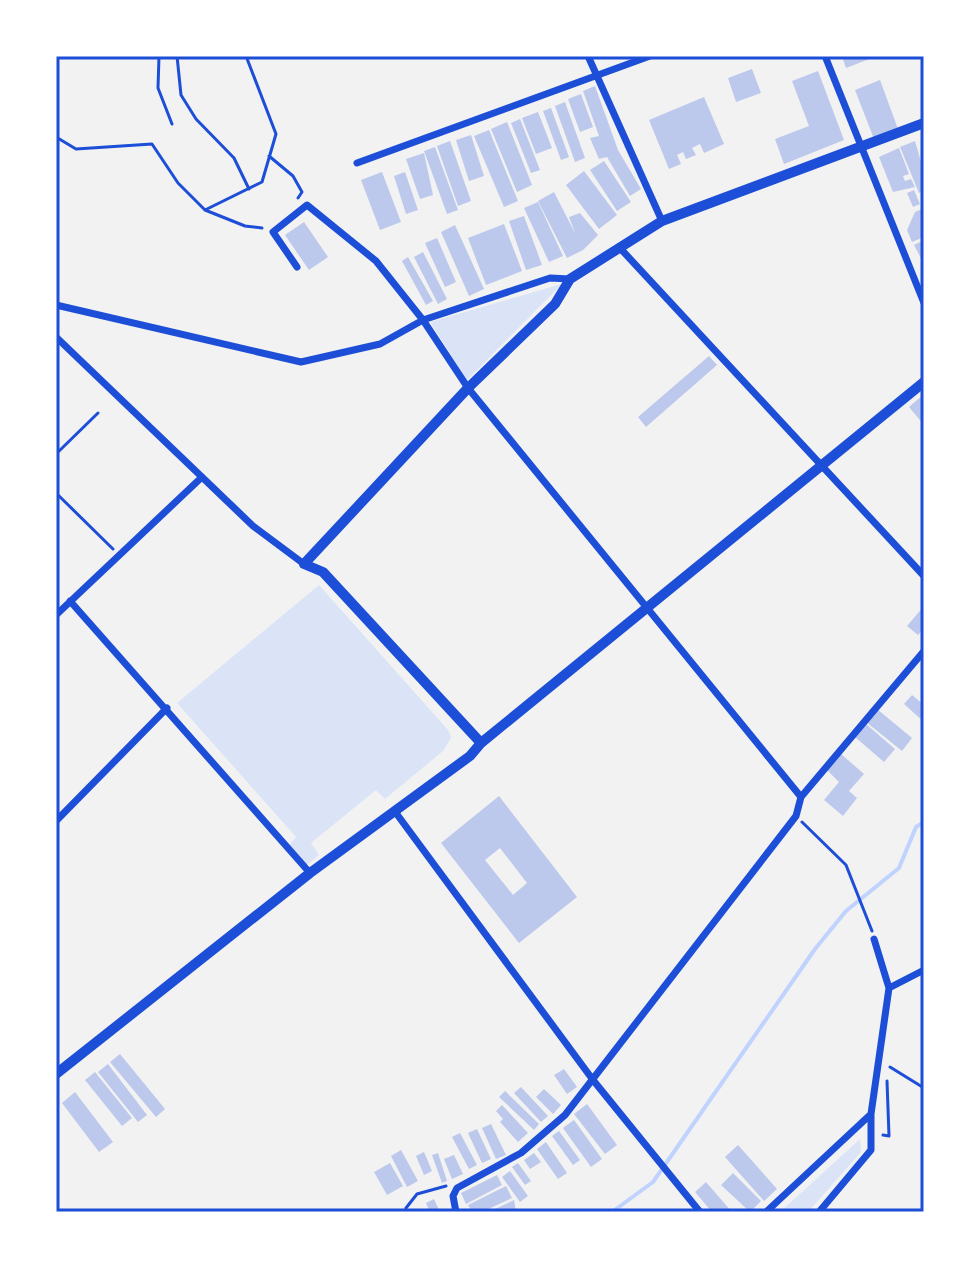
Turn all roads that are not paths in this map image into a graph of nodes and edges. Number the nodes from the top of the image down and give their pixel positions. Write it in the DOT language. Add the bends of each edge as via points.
graph roads {
  1 [pos="588,56"];
  2 [pos="650,56"];
  3 [pos="825,56"];
  4 [pos="595,74"];
  5 [pos="924,123"];
  6 [pos="859,146"];
  7 [pos="357,163"];
  8 [pos="662,221"];
  9 [pos="619,247"];
  10 [pos="297,267"];
  11 [pos="570,279"];
  12 [pos="924,303"];
  13 [pos="56,305"];
  14 [pos="423,320"];
  15 [pos="56,337"];
  16 [pos="924,382"];
  17 [pos="468,388"];
  18 [pos="820,465"];
  19 [pos="202,477"];
  20 [pos="304,564"];
  21 [pos="924,576"];
  22 [pos="70,601"];
  23 [pos="644,607"];
  24 [pos="56,615"];
  25 [pos="924,651"];
  26 [pos="167,708"];
  27 [pos="481,743"];
  28 [pos="801,797"];
  29 [pos="396,813"];
  30 [pos="56,821"];
  31 [pos="310,873"];
  32 [pos="874,939"];
  33 [pos="924,970"];
  34 [pos="889,988"];
  35 [pos="56,1074"];
  36 [pos="593,1080"];
  37 [pos="871,1114"];
  38 [pos="456,1212"];
  39 [pos="700,1212"];
  40 [pos="766,1212"];
  41 [pos="819,1212"];
  1 -- 4 [label="street"];
  2 -- 4 [label="street"];
  3 -- 6 [label="street"];
  4 -- 7 [label="street"];
  4 -- 8 [label="street"];
  5 -- 6 [label="main road"];
  6 -- 8 [label="main road"];
  6 -- 12 [label="street"];
  8 -- 9 [label="main road"];
  9 -- 11 [label="main road"];
  9 -- 18 [label="street"];
  10 -- 14 [label="street" via="273,232 307,205 376,261"];
  11 -- 14 [label="street" via="550,278"];
  11 -- 17 [label="main road" via="555,304"];
  13 -- 14 [label="street" via="301,362 380,344"];
  14 -- 17 [label="street"];
  15 -- 19 [label="street"];
  16 -- 18 [label="main road"];
  17 -- 20 [label="main road"];
  17 -- 23 [label="street"];
  18 -- 21 [label="street"];
  18 -- 23 [label="main road"];
  19 -- 20 [label="street" via="253,526"];
  19 -- 22 [label="street"];
  20 -- 27 [label="main road" via="323,572"];
  22 -- 24 [label="street"];
  22 -- 26 [label="street"];
  23 -- 27 [label="main road"];
  23 -- 28 [label="street"];
  25 -- 28 [label="street"];
  26 -- 30 [label="street"];
  26 -- 31 [label="street"];
  27 -- 29 [label="main road"];
  28 -- 36 [label="street" via="796,816"];
  29 -- 31 [label="main road"];
  29 -- 36 [label="street"];
  31 -- 35 [label="main road"];
  32 -- 34 [label="street"];
  33 -- 34 [label="street"];
  34 -- 37 [label="street"];
  36 -- 38 [label="street" via="546,1134 457,1188"];
  36 -- 39 [label="street"];
  37 -- 40 [label="street"];
  37 -- 41 [label="street" via="871,1150"];
}
